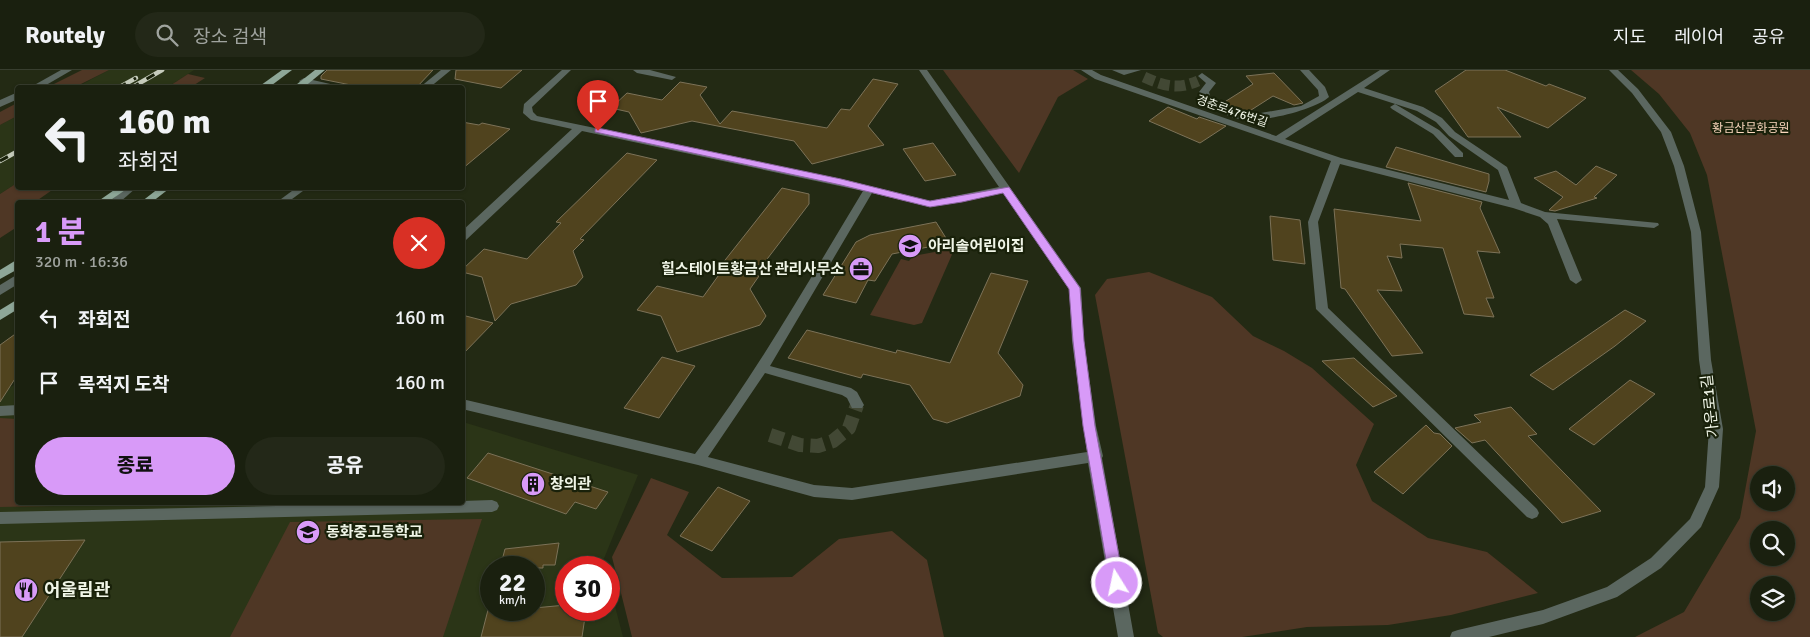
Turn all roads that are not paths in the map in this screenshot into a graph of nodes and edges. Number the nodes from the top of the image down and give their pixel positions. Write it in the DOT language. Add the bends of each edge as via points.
graph roads {
  1 [pos="68,70"];
  2 [pos="288,70"];
  3 [pos="321,70"];
  4 [pos="447,70"];
  5 [pos="568,70"];
  6 [pos="637,70"];
  7 [pos="923,70"];
  8 [pos="1085,70"];
  9 [pos="1116,70"];
  10 [pos="1137,70"];
  11 [pos="1192,70"];
  12 [pos="1304,70"];
  13 [pos="1386,70"];
  14 [pos="1613,70"];
  15 [pos="672,77"];
  16 [pos="304,81"];
  17 [pos="39,85"];
  18 [pos="266,85"];
  19 [pos="299,85"];
  20 [pos="322,85"];
  21 [pos="427,85"];
  22 [pos="1359,89"];
  23 [pos="15,96"];
  24 [pos="0,104"];
  25 [pos="579,128"];
  26 [pos="1277,140"];
  27 [pos="1460,155"];
  28 [pos="1337,160"];
  29 [pos="1005,189"];
  30 [pos="120,190"];
  31 [pos="129,190"];
  32 [pos="163,190"];
  33 [pos="299,190"];
  34 [pos="869,190"];
  35 [pos="105,200"];
  36 [pos="116,200"];
  37 [pos="149,200"];
  38 [pos="285,200"];
  39 [pos="1516,205"];
  40 [pos="1544,215"];
  41 [pos="1654,225"];
  42 [pos="465,235"];
  43 [pos="15,265"];
  44 [pos="0,275"];
  45 [pos="15,280"];
  46 [pos="1576,280"];
  47 [pos="0,292"];
  48 [pos="15,305"];
  49 [pos="0,316"];
  50 [pos="762,368"];
  51 [pos="465,405"];
  52 [pos="857,405"];
  53 [pos="15,410"];
  54 [pos="0,412"];
  55 [pos="1096,456"];
  56 [pos="698,460"];
  57 [pos="492,506"];
  58 [pos="1532,513"];
  59 [pos="0,518"];
  60 [pos="1126,637"];
  61 [pos="1458,637"];
  1 -- 17 [label="street"];
  2 -- 18 [label="main road"];
  3 -- 16 [label="main road"];
  4 -- 21 [label="street"];
  5 -- 25 [label="street" via="527,106 528,113 534,118"];
  6 -- 15 [label="street"];
  7 -- 29 [label="street"];
  8 -- 26 [label="street, 경춘로476번길"];
  9 -- 10 [label="street"];
  11 -- 12 [label="street" via="1211,83 1204,92 1208,101 1241,117 1304,108 1324,97 1322,89"];
  13 -- 22 [label="street, 경춘로476번길"];
  14 -- 61 [label="street, 가운로1길" via="1635,91 1666,132 1679,166 1696,232 1705,360 1716,429 1712,487 1696,523 1656,563 1612,592 1543,617"];
  16 -- 19 [label="main road"];
  16 -- 20 [label="street"];
  22 -- 26 [label="street, 경춘로476번길"];
  22 -- 27 [label="street" via="1406,112 1436,132"];
  22 -- 39 [label="street" via="1420,109 1439,120 1452,134 1503,169"];
  23 -- 24 [label="street"];
  25 -- 34 [label="street"];
  25 -- 42 [label="street"];
  26 -- 28 [label="street"];
  28 -- 39 [label="street"];
  28 -- 58 [label="street" via="1313,222 1322,309"];
  29 -- 34 [label="street" via="930,204"];
  29 -- 55 [label="street" via="1074,288 1089,426"];
  30 -- 35 [label="main road"];
  31 -- 36 [label="street"];
  32 -- 37 [label="main road"];
  33 -- 38 [label="street"];
  34 -- 50 [label="street"];
  39 -- 40 [label="street"];
  40 -- 41 [label="street"];
  40 -- 46 [label="street" via="1554,222"];
  43 -- 44 [label="main road"];
  45 -- 47 [label="street"];
  48 -- 49 [label="main road"];
  50 -- 52 [label="street" via="846,391"];
  50 -- 56 [label="street"];
  51 -- 56 [label="street"];
  53 -- 54 [label="street"];
  55 -- 56 [label="street" via="852,494 814,491"];
  55 -- 60 [label="street"];
  57 -- 59 [label="street"];
}
